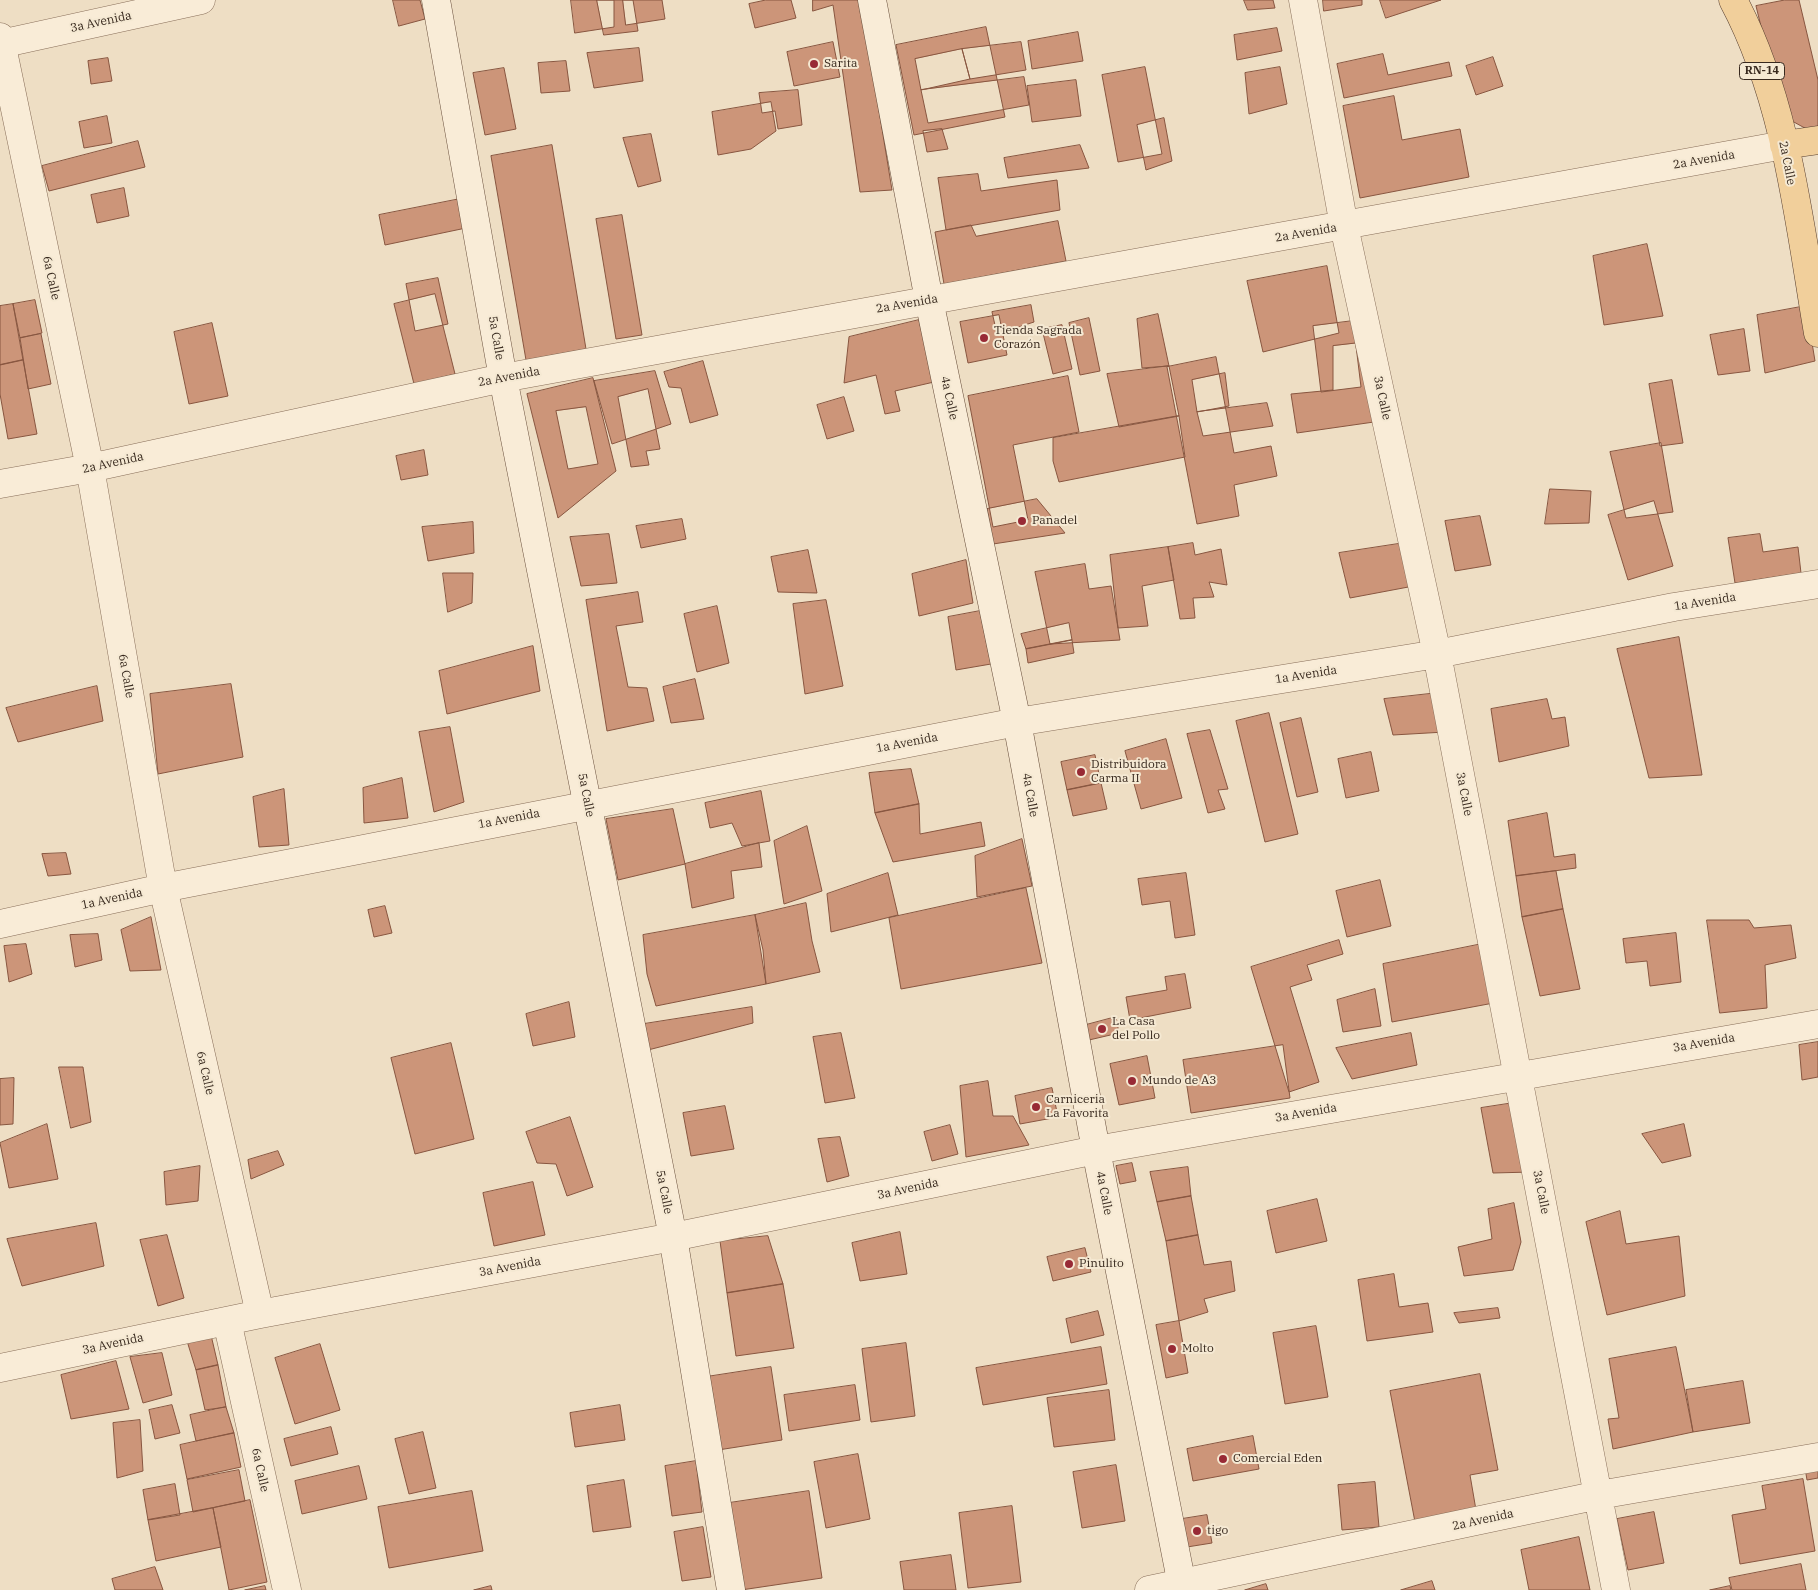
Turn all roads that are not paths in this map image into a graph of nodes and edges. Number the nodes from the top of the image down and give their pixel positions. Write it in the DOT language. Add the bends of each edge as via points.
graph roads {
  1 [pos="201,0"];
  2 [pos="436,0"];
  3 [pos="872,0"];
  4 [pos="1303,0"];
  5 [pos="1733,0"];
  6 [pos="0,41"];
  7 [pos="1818,140"];
  8 [pos="1784,145"];
  9 [pos="1344,226"];
  10 [pos="929,300"];
  11 [pos="1818,333"];
  12 [pos="503,378"];
  13 [pos="90,468"];
  14 [pos="0,484"];
  15 [pos="1818,584"];
  16 [pos="1437,654"];
  17 [pos="1017,722"];
  18 [pos="588,804"];
  19 [pos="163,888"];
  20 [pos="0,924"];
  21 [pos="1818,1024"];
  22 [pos="1519,1076"];
  23 [pos="1096,1150"];
  24 [pos="673,1237"];
  25 [pos="260,1314"];
  26 [pos="227,1321"];
  27 [pos="0,1368"];
  28 [pos="1818,1457"];
  29 [pos="1599,1495"];
  30 [pos="1182,1587"];
  31 [pos="287,1590"];
  32 [pos="731,1590"];
  33 [pos="1149,1590"];
  34 [pos="1616,1590"];
  1 -- 6 [label="street, 3a Avenida"];
  2 -- 12 [label="street, 5a Calle"];
  3 -- 10 [label="street, 4a Calle"];
  4 -- 9 [label="street, 3a Calle"];
  5 -- 8 [label="main road, 2a Calle / RN-14" via="1768,88"];
  6 -- 13 [label="street, 6a Calle"];
  7 -- 8 [label="main road, 2a Avenida"];
  8 -- 9 [label="street, 2a Avenida"];
  8 -- 11 [label="main road, 2a Calle / RN-14"];
  9 -- 10 [label="street, 2a Avenida"];
  9 -- 16 [label="street, 3a Calle"];
  10 -- 12 [label="street, 2a Avenida"];
  10 -- 17 [label="street, 4a Calle"];
  12 -- 13 [label="street, 2a Avenida"];
  12 -- 18 [label="street, 5a Calle"];
  13 -- 14 [label="street, 2a Avenida"];
  13 -- 19 [label="street, 6a Calle"];
  15 -- 16 [label="street, 1a Avenida" via="1674,607"];
  16 -- 17 [label="street, 1a Avenida"];
  16 -- 22 [label="street, 3a Calle"];
  17 -- 18 [label="street, 1a Avenida"];
  17 -- 23 [label="street, 4a Calle"];
  18 -- 19 [label="street, 1a Avenida"];
  18 -- 24 [label="street, 5a Calle"];
  19 -- 20 [label="street, 1a Avenida"];
  19 -- 25 [label="street, 6a Calle"];
  21 -- 22 [label="street, 3a Avenida"];
  22 -- 23 [label="street, 3a Avenida"];
  22 -- 29 [label="street, 3a Calle"];
  23 -- 24 [label="street, 3a Avenida"];
  23 -- 30 [label="street, 4a Calle"];
  24 -- 25 [label="street, 3a Avenida"];
  24 -- 32 [label="street, 5a Calle"];
  25 -- 26 [label="street, 3a Avenida"];
  26 -- 27 [label="street, 3a Avenida"];
  26 -- 31 [label="street, 6a Calle"];
  28 -- 29 [label="street, 2a Avenida"];
  29 -- 30 [label="street, 2a Avenida"];
  29 -- 34 [label="street, 3a Calle"];
  30 -- 33 [label="street, 2a Avenida"];
}
